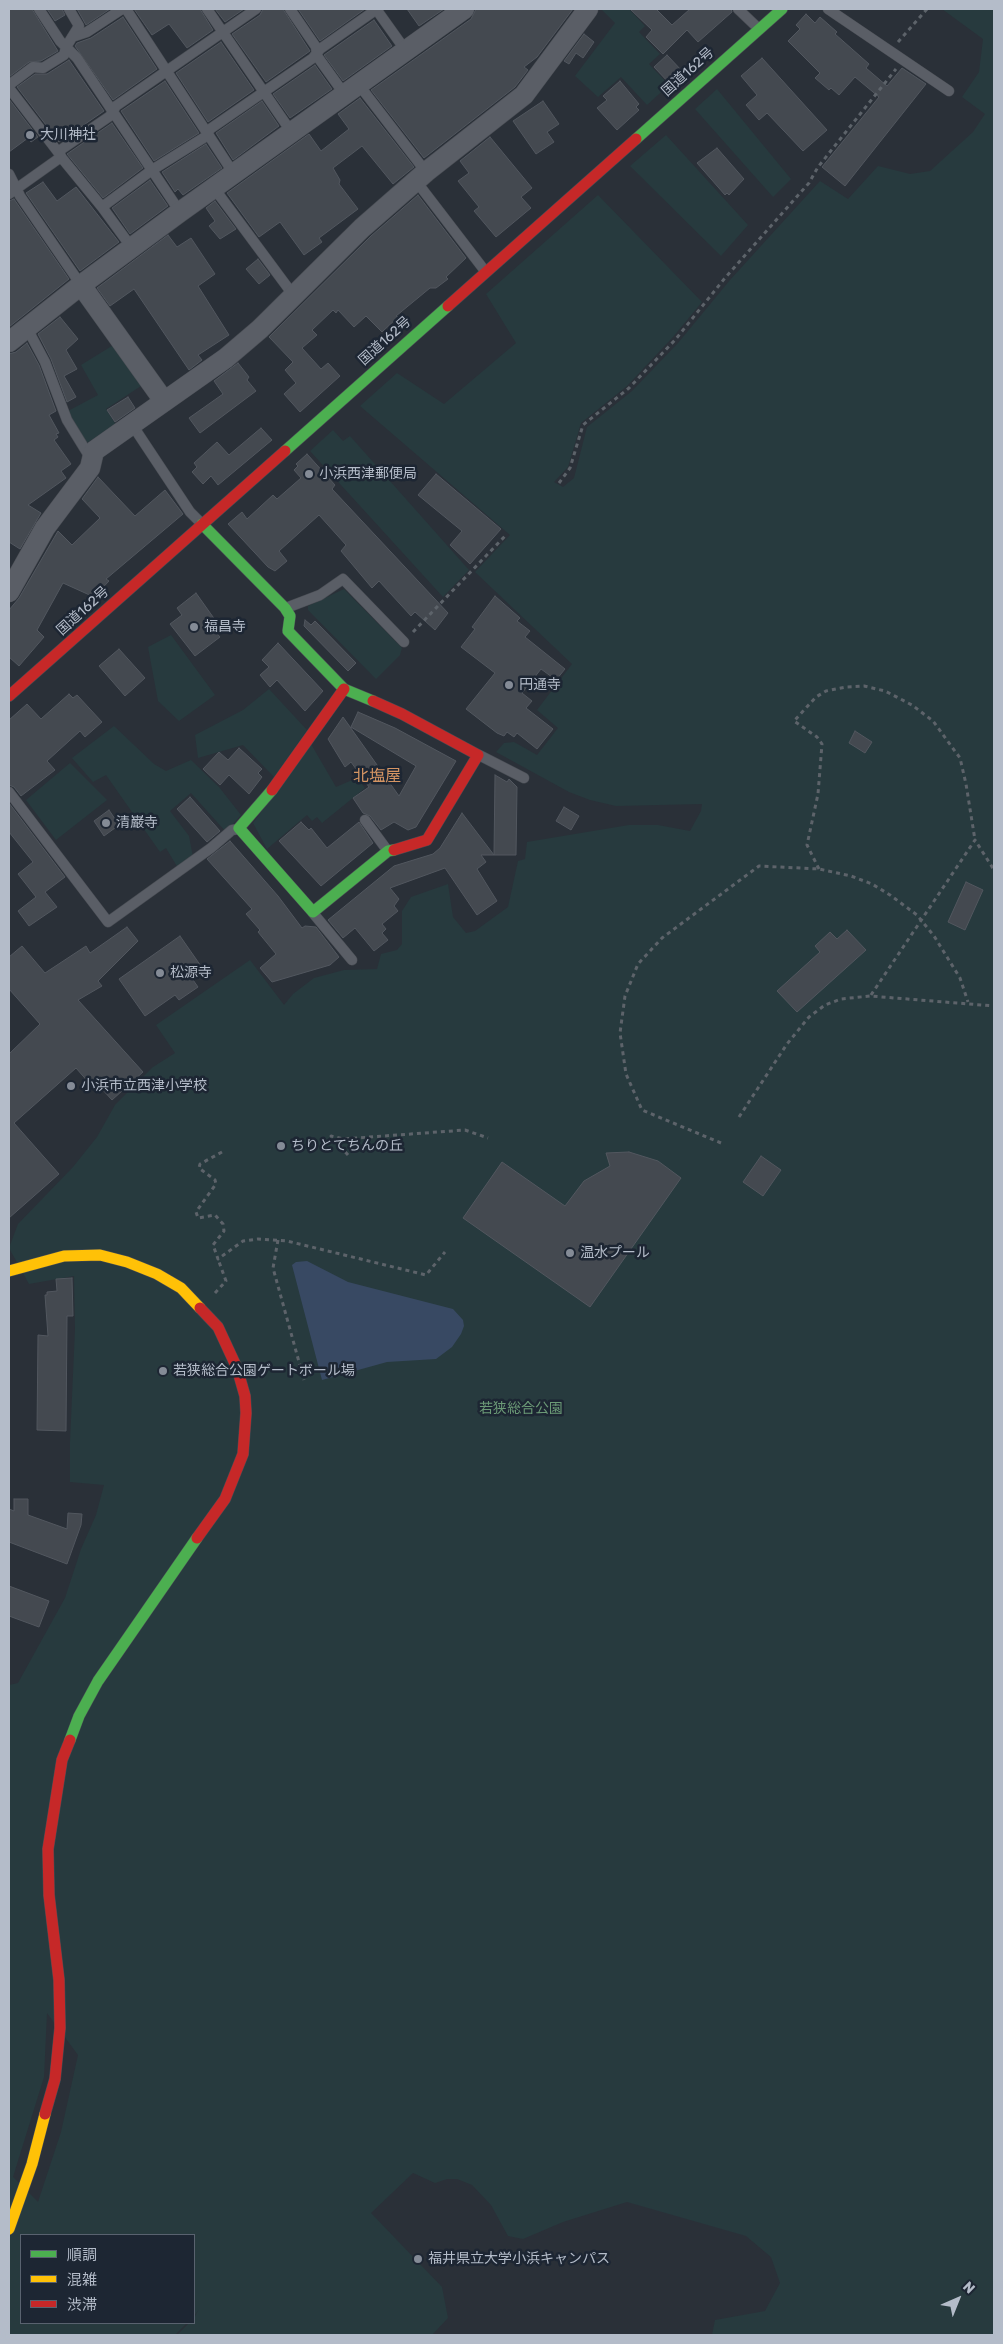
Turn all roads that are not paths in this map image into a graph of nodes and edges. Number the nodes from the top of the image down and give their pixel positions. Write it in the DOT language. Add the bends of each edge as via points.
graph roads {
  1 [pos="39,9"];
  2 [pos="69,9"];
  3 [pos="122,9"];
  4 [pos="126,9"];
  5 [pos="207,9"];
  6 [pos="256,9"];
  7 [pos="290,9"];
  8 [pos="377,9"];
  9 [pos="588,9"];
  10 [pos="738,9"];
  11 [pos="782,9"];
  12 [pos="828,9"];
  13 [pos="461,10"];
  14 [pos="759,29"];
  15 [pos="223,32"];
  16 [pos="72,37"];
  17 [pos="66,47"];
  18 [pos="406,51"];
  19 [pos="317,53"];
  20 [pos="167,72"];
  21 [pos="9,87"];
  22 [pos="352,90"];
  23 [pos="949,91"];
  24 [pos="264,92"];
  25 [pos="112,111"];
  26 [pos="208,133"];
  27 [pos="292,133"];
  28 [pos="60,154"];
  29 [pos="152,170"];
  30 [pos="9,174"];
  31 [pos="234,174"];
  32 [pos="421,177"];
  33 [pos="214,188"];
  34 [pos="13,191"];
  35 [pos="102,207"];
  36 [pos="180,212"];
  37 [pos="132,248"];
  38 [pos="486,272"];
  39 [pos="81,285"];
  40 [pos="294,296"];
  41 [pos="27,328"];
  42 [pos="9,342"];
  43 [pos="164,401"];
  44 [pos="131,423"];
  45 [pos="92,459"];
  46 [pos="202,524"];
  47 [pos="9,592"];
  48 [pos="285,608"];
  49 [pos="404,642"];
  50 [pos="344,689"];
  51 [pos="9,696"];
  52 [pos="478,755"];
  53 [pos="524,778"];
  54 [pos="9,792"];
  55 [pos="365,820"];
  56 [pos="239,828"];
  57 [pos="388,851"];
  58 [pos="312,912"];
  59 [pos="352,960"];
  60 [pos="9,1271"];
  61 [pos="9,2228"];
  1 -- 17 [label="lane"];
  2 -- 16 [label="lane" via="79,26"];
  3 -- 16 [label="lane" via="87,32"];
  4 -- 20 [label="lane"];
  5 -- 15 [label="lane"];
  6 -- 15 [label="lane"];
  7 -- 19 [label="lane"];
  8 -- 18 [label="lane"];
  8 -- 19 [label="lane"];
  9 -- 32 [label="street" via="524,95"];
  10 -- 14 [label="lane"];
  11 -- 14 [label="main road, 国道162号"];
  12 -- 23 [label="lane"];
  13 -- 18 [label="street"];
  14 -- 38 [label="main road, 国道162号"];
  15 -- 20 [label="lane"];
  15 -- 24 [label="lane"];
  16 -- 17 [label="lane"];
  17 -- 21 [label="lane" via="64,55 43,68 33,67"];
  17 -- 25 [label="lane" via="77,58"];
  18 -- 22 [label="street"];
  19 -- 22 [label="lane"];
  19 -- 24 [label="lane"];
  20 -- 25 [label="lane"];
  20 -- 26 [label="lane"];
  21 -- 28 [label="lane"];
  22 -- 27 [label="street"];
  22 -- 32 [label="lane"];
  24 -- 26 [label="lane"];
  24 -- 27 [label="lane"];
  25 -- 28 [label="lane" via="110,116"];
  25 -- 29 [label="lane"];
  26 -- 29 [label="lane"];
  26 -- 31 [label="lane"];
  27 -- 31 [label="street"];
  28 -- 34 [label="lane"];
  28 -- 35 [label="lane"];
  29 -- 35 [label="lane"];
  29 -- 36 [label="lane"];
  30 -- 34 [label="lane"];
  31 -- 33 [label="street"];
  32 -- 38 [label="lane"];
  32 -- 40 [label="street" via="362,228"];
  33 -- 36 [label="street"];
  33 -- 40 [label="lane"];
  34 -- 39 [label="lane"];
  35 -- 37 [label="lane"];
  36 -- 37 [label="street"];
  37 -- 39 [label="street"];
  38 -- 46 [label="main road, 国道162号"];
  39 -- 41 [label="street"];
  39 -- 43 [label="street"];
  40 -- 43 [label="street" via="226,358"];
  41 -- 42 [label="street"];
  41 -- 45 [label="lane" via="46,362 67,420"];
  43 -- 44 [label="street"];
  44 -- 45 [label="street" via="94,451"];
  44 -- 46 [label="lane" via="190,512"];
  45 -- 47 [label="street" via="90,468 45,528"];
  46 -- 48 [label="main road"];
  46 -- 51 [label="main road, 国道162号"];
  48 -- 49 [label="lane" via="320,595 343,579"];
  48 -- 50 [label="main road" via="290,616 288,631"];
  50 -- 52 [label="main road" via="402,714"];
  50 -- 56 [label="main road" via="270,793"];
  52 -- 53 [label="lane"];
  52 -- 57 [label="main road" via="427,840"];
  54 -- 56 [label="lane" via="108,922"];
  55 -- 57 [label="lane"];
  56 -- 58 [label="main road"];
  57 -- 58 [label="main road"];
  58 -- 59 [label="lane"];
  60 -- 61 [label="main road" via="25,1264 64,1256 100,1256 127,1262 181,1288 218,1327 229,1347 245,1396 246,1422 243,1454 225,1499 98,1681 79,1716 62,1760 48,1849 60,2028 55,2079 32,2164"];
}
